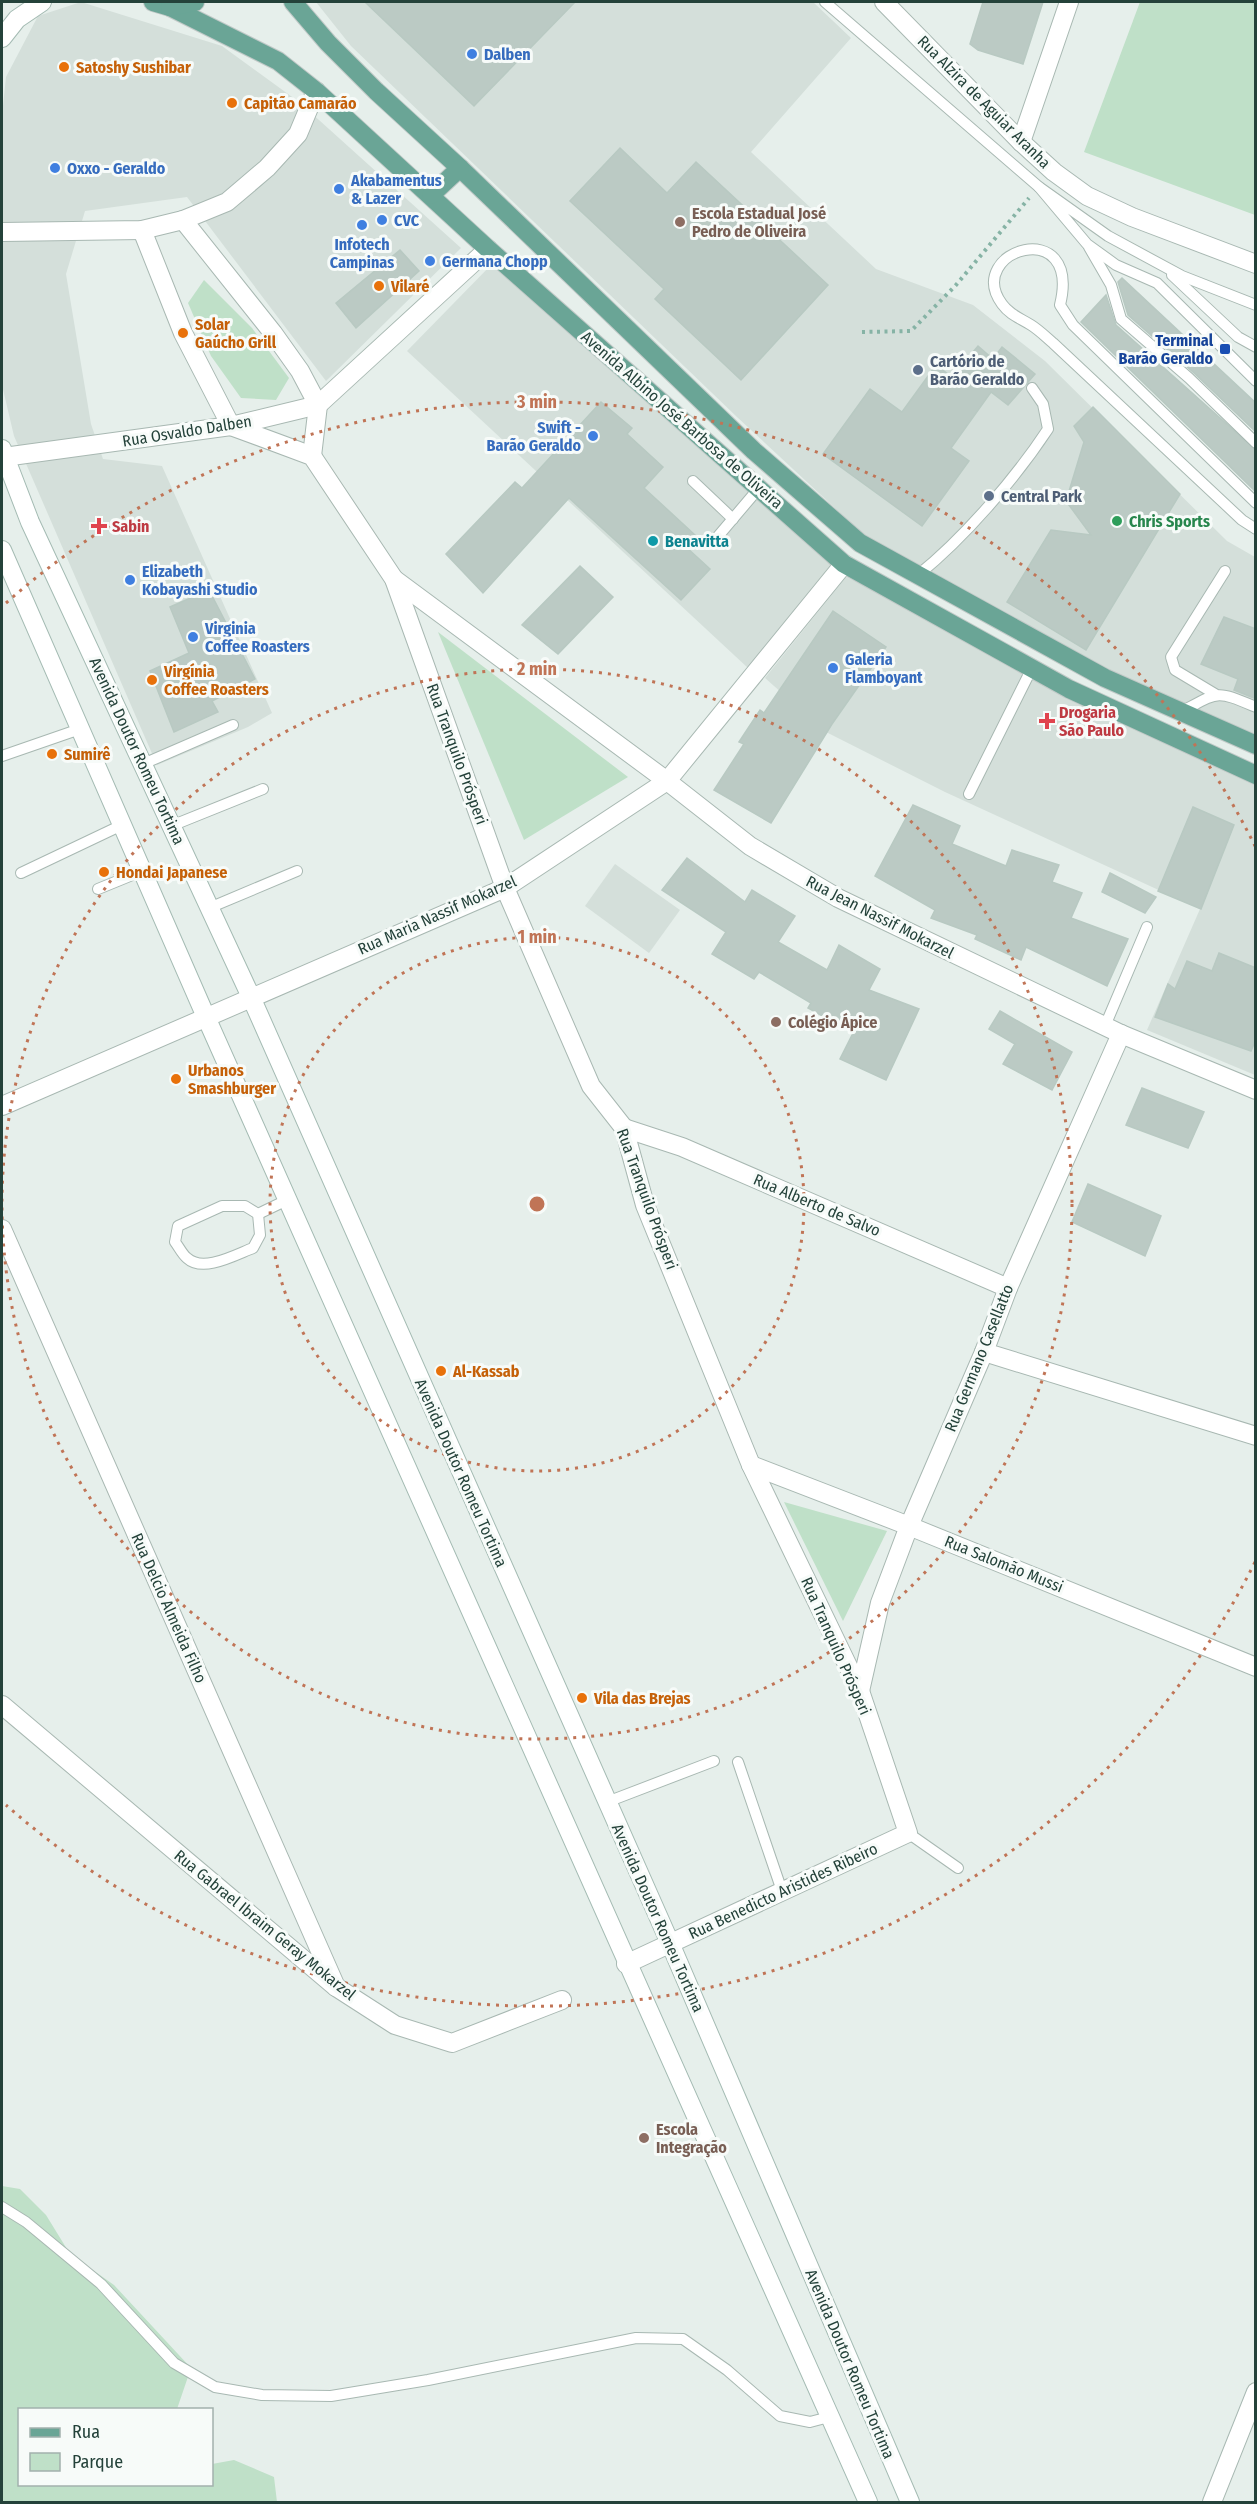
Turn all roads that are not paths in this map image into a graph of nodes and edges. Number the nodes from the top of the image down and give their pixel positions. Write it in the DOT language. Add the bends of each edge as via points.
graph roads {
  1 [pos="42,2"];
  2 [pos="195,2"];
  3 [pos="293,2"];
  4 [pos="825,2"];
  5 [pos="884,2"];
  6 [pos="1069,2"];
  7 [pos="161,4"];
  8 [pos="2,38"];
  9 [pos="316,91"];
  10 [pos="1021,142"];
  11 [pos="460,168"];
  12 [pos="1039,187"];
  13 [pos="431,195"];
  14 [pos="183,220"];
  15 [pos="142,230"];
  16 [pos="2,232"];
  17 [pos="1087,244"];
  18 [pos="488,249"];
  19 [pos="1256,264"];
  20 [pos="1162,265"];
  21 [pos="1256,305"];
  22 [pos="1256,346"];
  23 [pos="1256,381"];
  24 [pos="1032,388"];
  25 [pos="318,405"];
  26 [pos="231,426"];
  27 [pos="1256,443"];
  28 [pos="3,453"];
  29 [pos="312,456"];
  30 [pos="693,481"];
  31 [pos="759,488"];
  32 [pos="1256,503"];
  33 [pos="733,519"];
  34 [pos="1256,529"];
  35 [pos="714,541"];
  36 [pos="2,550"];
  37 [pos="844,564"];
  38 [pos="1225,571"];
  39 [pos="918,575"];
  40 [pos="394,579"];
  41 [pos="1032,668"];
  42 [pos="1215,694"];
  43 [pos="1256,707"];
  44 [pos="1181,712"];
  45 [pos="233,725"];
  46 [pos="80,729"];
  47 [pos="1256,745"];
  48 [pos="2,756"];
  49 [pos="143,764"];
  50 [pos="1256,775"];
  51 [pos="667,781"];
  52 [pos="263,789"];
  53 [pos="969,794"];
  54 [pos="122,825"];
  55 [pos="171,826"];
  56 [pos="142,871"];
  57 [pos="297,871"];
  58 [pos="21,873"];
  59 [pos="505,888"];
  60 [pos="99,889"];
  61 [pos="209,908"];
  62 [pos="1148,927"];
  63 [pos="251,997"];
  64 [pos="206,1017"];
  65 [pos="1113,1030"];
  66 [pos="1256,1090"];
  67 [pos="2,1106"];
  68 [pos="624,1128"];
  69 [pos="287,1200"];
  70 [pos="258,1215"];
  71 [pos="2,1229"];
  72 [pos="1008,1288"];
  73 [pos="984,1352"];
  74 [pos="1256,1436"];
  75 [pos="751,1465"];
  76 [pos="909,1526"];
  77 [pos="1256,1667"];
  78 [pos="860,1691"];
  79 [pos="2,1705"];
  80 [pos="714,1761"];
  81 [pos="738,1762"];
  82 [pos="607,1802"];
  83 [pos="908,1833"];
  84 [pos="958,1868"];
  85 [pos="782,1891"];
  86 [pos="670,1943"];
  87 [pos="626,1964"];
  88 [pos="336,1987"];
  89 [pos="562,2000"];
  90 [pos="2,2207"];
  91 [pos="1256,2392"];
  92 [pos="829,2417"];
  93 [pos="868,2502"];
  94 [pos="910,2502"];
  95 [pos="1212,2502"];
  1 -- 8 [label="street" via="17,19"];
  2 -- 7 [label="main road"];
  3 -- 11 [label="main road, Avenida Albino José Barbosa de Oliveira" via="376,91"];
  4 -- 12 [label="lane"];
  5 -- 10 [label="street, Rua Alzira de Aguiar Aranha"];
  6 -- 10 [label="street"];
  7 -- 9 [label="main road, Avenida Albino José Barbosa de Oliveira" via="278,61"];
  9 -- 13 [label="main road, Avenida Albino José Barbosa de Oliveira"];
  9 -- 14 [label="street" via="298,134 267,168 227,202"];
  10 -- 19 [label="street, Rua Alzira de Aguiar Aranha" via="1087,196"];
  11 -- 13 [label="main road"];
  11 -- 39 [label="main road, Avenida Albino José Barbosa de Oliveira" via="754,451 860,543"];
  12 -- 17 [label="lane"];
  12 -- 20 [label="lane" via="1108,236"];
  13 -- 18 [label="main road, Avenida Albino José Barbosa de Oliveira"];
  14 -- 15 [label="street"];
  14 -- 25 [label="street" via="273,333"];
  15 -- 16 [label="street"];
  15 -- 26 [label="street" via="183,333"];
  17 -- 23 [label="lane" via="1116,265 1157,283"];
  17 -- 27 [label="lane" via="1111,285 1121,319"];
  18 -- 25 [label="street, Rua Osvaldo Dalben"];
  18 -- 31 [label="main road, Avenida Albino José Barbosa de Oliveira"];
  20 -- 21 [label="lane"];
  20 -- 22 [label="lane" via="1238,337"];
  24 -- 39 [label="lane" via="1043,404 1048,429 1026,462 942,556"];
  25 -- 26 [label="street, Rua Osvaldo Dalben"];
  25 -- 29 [label="street"];
  26 -- 28 [label="street, Rua Osvaldo Dalben"];
  26 -- 29 [label="street"];
  28 -- 49 [label="street, Avenida Doutor Romeu Tortima" via="30,522"];
  29 -- 40 [label="street, Rua Tranquilo Prósperi"];
  30 -- 33 [label="lane"];
  31 -- 33 [label="lane"];
  31 -- 37 [label="main road, Avenida Albino José Barbosa de Oliveira"];
  32 -- 34 [label="lane" via="1073,325 1060,305 1064,290 1062,273 1054,258 1042,250 1025,248 1008,255 997,269 995,287 1000,302 1053,343 1233,512"];
  33 -- 35 [label="lane"];
  36 -- 46 [label="street"];
  37 -- 41 [label="main road, Avenida Albino José Barbosa de Oliveira"];
  37 -- 51 [label="street, Rua Maria Nassif Mokarzel"];
  38 -- 42 [label="lane" via="1172,657 1174,670"];
  39 -- 44 [label="main road, Avenida Albino José Barbosa de Oliveira" via="1105,678"];
  40 -- 51 [label="street, Rua Jean Nassif Mokarzel"];
  40 -- 59 [label="street, Rua Tranquilo Prósperi"];
  41 -- 50 [label="main road, Avenida Albino José Barbosa de Oliveira" via="1069,689"];
  41 -- 53 [label="lane"];
  42 -- 43 [label="lane" via="1226,694"];
  42 -- 44 [label="lane"];
  44 -- 47 [label="main road, Avenida Albino José Barbosa de Oliveira"];
  45 -- 49 [label="lane"];
  46 -- 48 [label="lane"];
  46 -- 54 [label="street"];
  49 -- 55 [label="street, Avenida Doutor Romeu Tortima"];
  51 -- 59 [label="street, Rua Maria Nassif Mokarzel"];
  51 -- 65 [label="street, Rua Jean Nassif Mokarzel" via="750,846 838,898"];
  52 -- 55 [label="lane"];
  54 -- 56 [label="street"];
  54 -- 58 [label="lane"];
  55 -- 61 [label="street, Avenida Doutor Romeu Tortima"];
  56 -- 60 [label="lane"];
  56 -- 64 [label="street"];
  57 -- 61 [label="lane"];
  59 -- 63 [label="street, Rua Maria Nassif Mokarzel"];
  59 -- 68 [label="street, Rua Tranquilo Prósperi" via="591,1086"];
  61 -- 63 [label="street, Avenida Doutor Romeu Tortima"];
  62 -- 65 [label="lane"];
  63 -- 64 [label="street, Rua Maria Nassif Mokarzel"];
  63 -- 82 [label="street, Avenida Doutor Romeu Tortima"];
  64 -- 67 [label="street, Rua Maria Nassif Mokarzel"];
  64 -- 69 [label="street"];
  65 -- 66 [label="street, Rua Jean Nassif Mokarzel"];
  65 -- 72 [label="street, Rua Germano Casellatto"];
  68 -- 72 [label="street, Rua Alberto de Salvo" via="682,1147"];
  68 -- 75 [label="street, Rua Tranquilo Prósperi" via="645,1205"];
  69 -- 70 [label="lane"];
  69 -- 87 [label="street"];
  70 -- 70 [label="lane" via="245,1206 222,1206 178,1226 175,1242 186,1258 197,1264 218,1261 253,1248 260,1235"];
  71 -- 88 [label="street, Rua Delcio Almeida Filho"];
  72 -- 73 [label="street, Rua Germano Casellatto"];
  73 -- 74 [label="street"];
  73 -- 76 [label="street, Rua Germano Casellatto"];
  75 -- 76 [label="street, Rua Salomão Mussi"];
  75 -- 78 [label="street, Rua Tranquilo Prósperi"];
  76 -- 77 [label="street, Rua Salomão Mussi"];
  76 -- 78 [label="street, Rua Germano Casellatto" via="880,1604"];
  78 -- 83 [label="street, Rua Tranquilo Prósperi"];
  79 -- 88 [label="street, Rua Gabrael Ibraim Geray Mokarzel"];
  80 -- 82 [label="lane"];
  81 -- 85 [label="lane"];
  82 -- 86 [label="street, Avenida Doutor Romeu Tortima"];
  83 -- 84 [label="lane"];
  83 -- 85 [label="street, Rua Benedicto Aristides Ribeiro"];
  85 -- 86 [label="street, Rua Benedicto Aristides Ribeiro"];
  86 -- 87 [label="street, Rua Benedicto Aristides Ribeiro"];
  86 -- 94 [label="street, Avenida Doutor Romeu Tortima"];
  87 -- 92 [label="street"];
  88 -- 89 [label="street, Rua Gabrael Ibraim Geray Mokarzel" via="395,2025 452,2043"];
  90 -- 92 [label="lane" via="101,2284 174,2363 215,2387 262,2395 331,2396 636,2338 683,2339 727,2370 780,2416 810,2422"];
  91 -- 95 [label="street"];
  92 -- 93 [label="street"];
}
